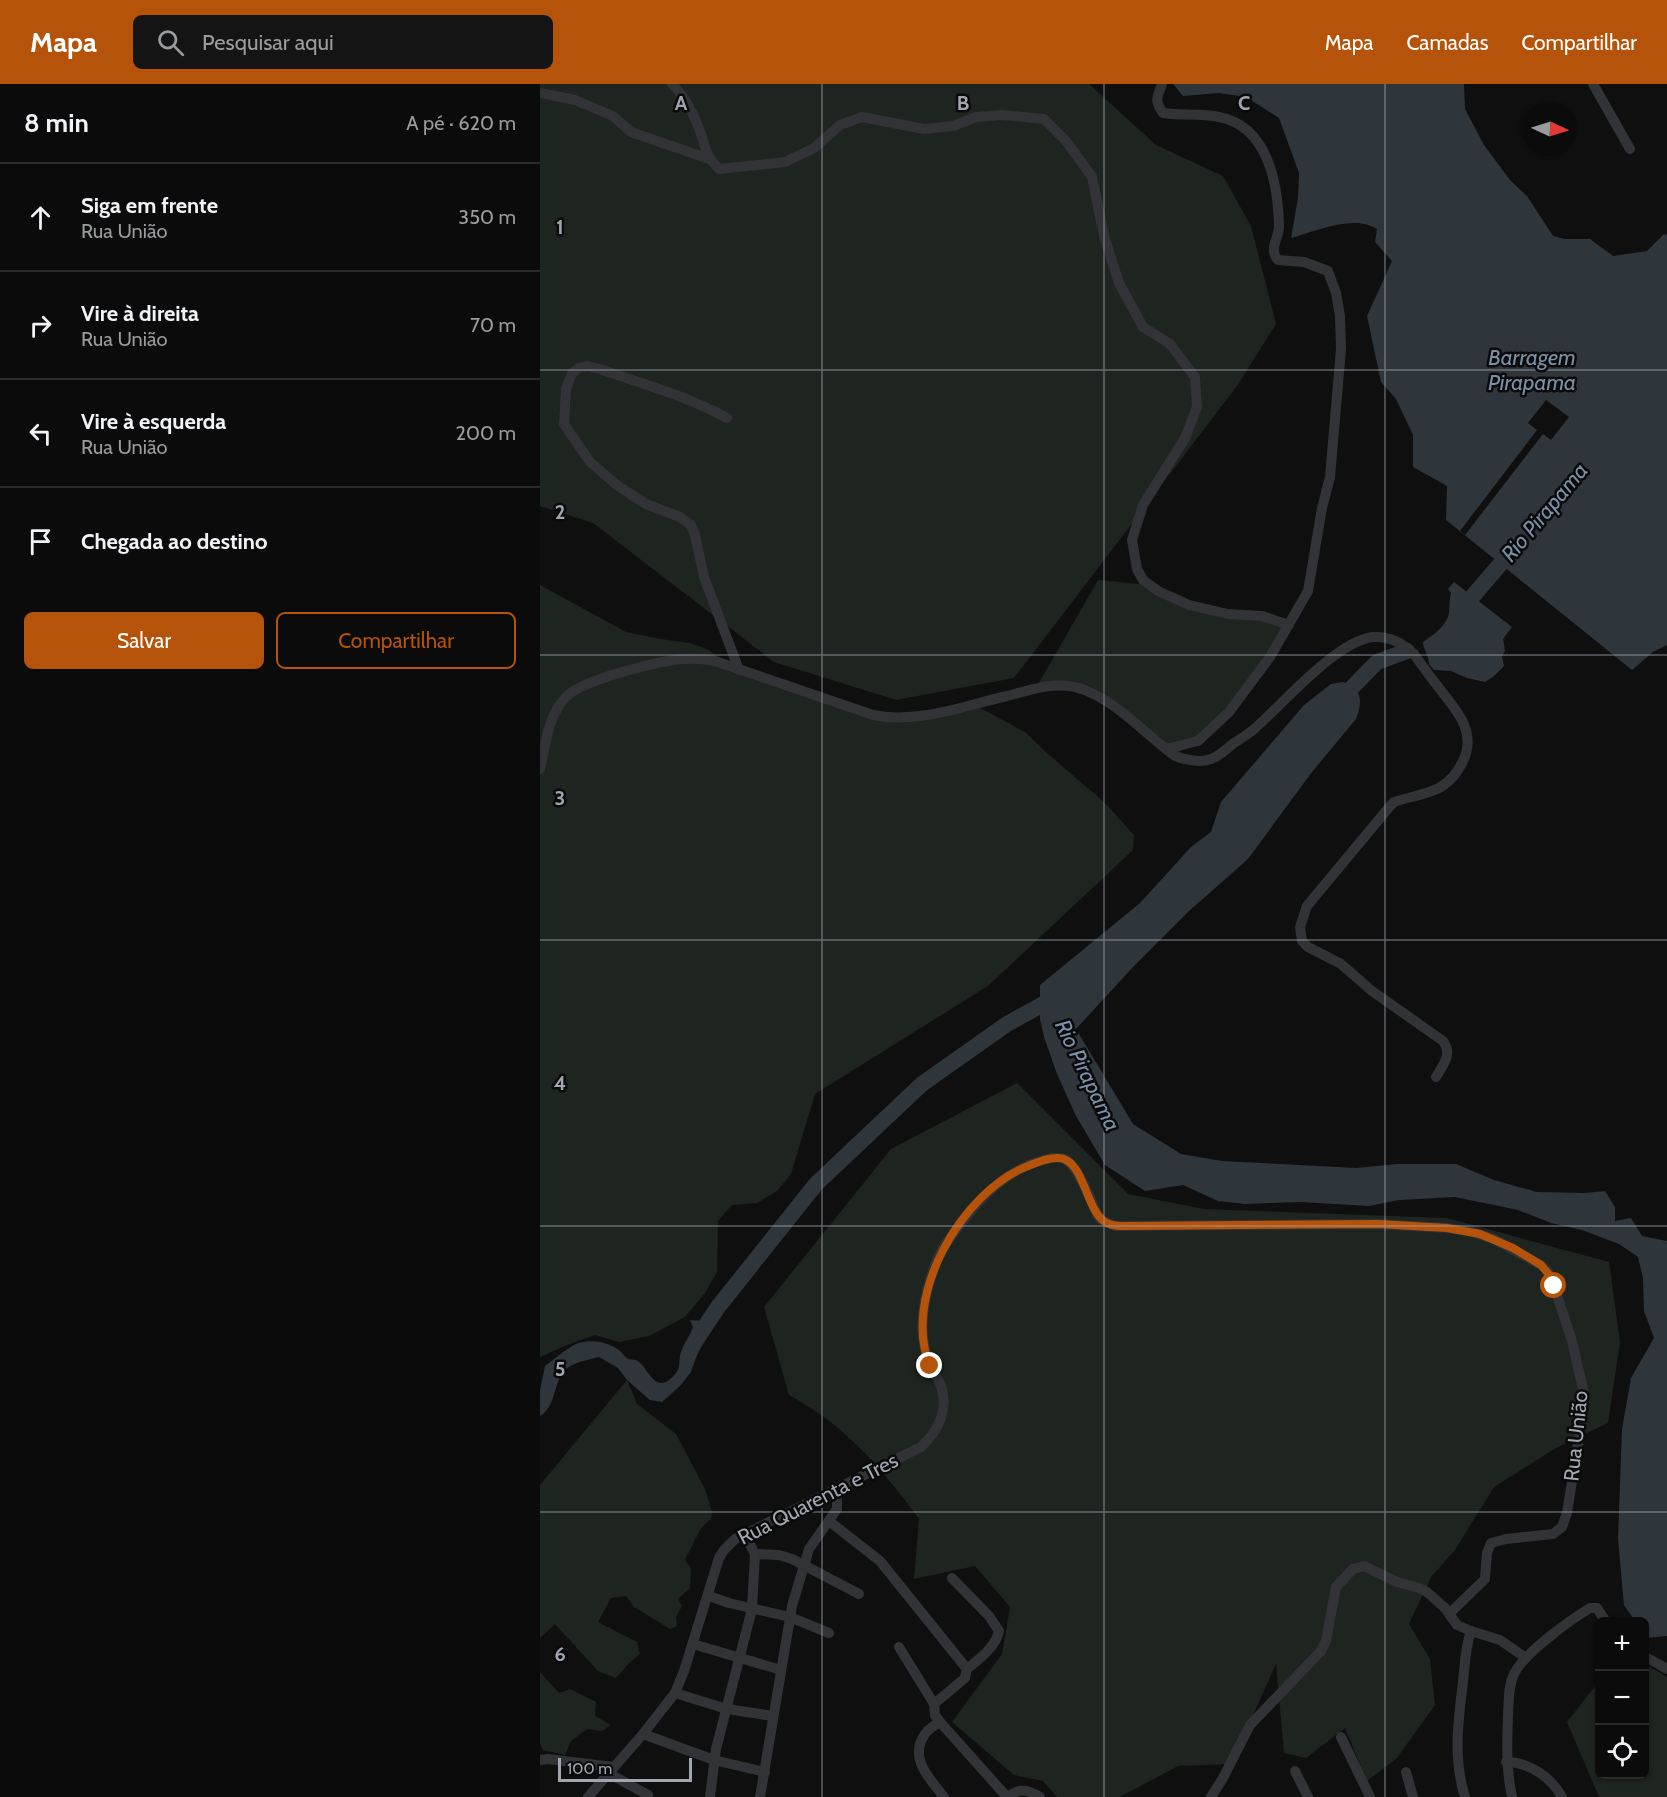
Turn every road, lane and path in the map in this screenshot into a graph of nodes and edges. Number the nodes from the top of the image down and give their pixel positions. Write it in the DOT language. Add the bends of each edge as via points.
graph roads {
  1 [pos="672,84"];
  2 [pos="1162,84"];
  3 [pos="1593,84"];
  4 [pos="540,93"];
  5 [pos="1630,149"];
  6 [pos="709,159"];
  7 [pos="727,418"];
  8 [pos="1289,625"];
  9 [pos="738,670"];
  10 [pos="1166,749"];
  11 [pos="540,769"];
  12 [pos="1436,1077"];
  13 [pos="913,1450"];
  14 [pos="832,1490"];
  15 [pos="829,1521"];
  16 [pos="745,1535"];
  17 [pos="755,1554"];
  18 [pos="804,1564"];
  19 [pos="952,1578"];
  20 [pos="859,1594"];
  21 [pos="708,1596"];
  22 [pos="752,1608"];
  23 [pos="1450,1613"];
  24 [pos="790,1617"];
  25 [pos="1603,1617"];
  26 [pos="1471,1631"];
  27 [pos="829,1634"];
  28 [pos="693,1644"];
  29 [pos="899,1647"];
  30 [pos="740,1658"];
  31 [pos="1526,1658"];
  32 [pos="1649,1659"];
  33 [pos="967,1669"];
  34 [pos="1667,1669"];
  35 [pos="781,1670"];
  36 [pos="675,1693"];
  37 [pos="934,1704"];
  38 [pos="728,1710"];
  39 [pos="773,1716"];
  40 [pos="940,1722"];
  41 [pos="643,1734"];
  42 [pos="1341,1737"];
  43 [pos="544,1760"];
  44 [pos="714,1760"];
  45 [pos="1506,1762"];
  46 [pos="540,1769"];
  47 [pos="610,1770"];
  48 [pos="1295,1771"];
  49 [pos="765,1772"];
  50 [pos="1406,1772"];
  51 [pos="648,1795"];
  52 [pos="588,1797"];
  53 [pos="710,1797"];
  54 [pos="760,1797"];
  55 [pos="944,1797"];
  56 [pos="1007,1797"];
  57 [pos="1040,1797"];
  58 [pos="1211,1797"];
  59 [pos="1308,1797"];
  60 [pos="1370,1797"];
  61 [pos="1413,1797"];
  62 [pos="1465,1797"];
  63 [pos="1512,1797"];
  64 [pos="1562,1797"];
  1 -- 6 [label="street" via="684,96"];
  2 -- 8 [label="street" via="1156,96 1163,114 1220,117 1240,125 1261,145 1267,154 1277,205 1278,234 1273,248 1276,258 1328,271 1336,293 1341,349 1330,477 1308,591"];
  3 -- 5 [label="street"];
  4 -- 6 [label="street" via="575,100 613,116 631,132"];
  6 -- 8 [label="street" via="719,169 785,162 814,148 840,125 862,117 924,129 953,126 976,117 1044,119 1092,177 1119,284 1143,327 1170,344 1195,377 1197,407 1185,438 1143,505 1132,540 1140,574 1158,591 1189,605 1228,614 1262,616"];
  7 -- 9 [label="street" via="676,394 587,366 579,368 568,380 563,415 564,424 591,462 618,486 691,525 704,576"];
  8 -- 10 [label="street" via="1229,712 1198,741"];
  9 -- 10 [label="street" via="888,718 939,712 1048,685 1073,687 1123,712"];
  9 -- 11 [label="street" via="715,660 683,659 581,686 567,696 549,724"];
  10 -- 12 [label="street" via="1181,758 1198,761 1222,753 1251,732 1324,664 1366,639 1390,639 1407,646 1414,654 1466,727 1467,754 1450,781 1391,805 1307,906 1300,927 1302,941 1308,947 1341,964 1443,1041 1448,1055"];
  13 -- 14 [label="street, Rua Quarenta e Tres"];
  13 -- 23 [label="street, Rua União" via="930,1438 942,1418 941,1388 926,1356 923,1337 934,1266 973,1208 993,1186 1021,1168 1054,1158 1066,1160 1076,1170 1101,1220 1115,1226 1391,1225 1480,1234 1547,1270 1579,1369 1582,1411 1562,1527 1553,1534 1491,1543 1486,1553 1485,1579"];
  14 -- 15 [label="street" via="838,1504"];
  14 -- 16 [label="street, Rua Quarenta e Tres"];
  15 -- 18 [label="street" via="813,1541"];
  15 -- 33 [label="street" via="880,1561"];
  16 -- 17 [label="street"];
  16 -- 21 [label="street, Rua Quarenta e Tres" via="735,1539 719,1558"];
  17 -- 18 [label="street" via="779,1555"];
  17 -- 22 [label="street"];
  18 -- 20 [label="street"];
  18 -- 24 [label="street"];
  19 -- 33 [label="street" via="999,1631 987,1652"];
  21 -- 22 [label="street"];
  21 -- 28 [label="street, Rua Quarenta e Tres"];
  22 -- 24 [label="street"];
  22 -- 30 [label="street"];
  23 -- 26 [label="street" via="1457,1624"];
  23 -- 58 [label="street" via="1419,1588 1364,1566 1353,1569 1336,1587 1321,1650 1250,1725"];
  24 -- 27 [label="street"];
  24 -- 35 [label="street"];
  25 -- 31 [label="street" via="1597,1608 1585,1611"];
  26 -- 31 [label="street" via="1500,1640"];
  26 -- 62 [label="street" via="1464,1654 1458,1730 1458,1761"];
  28 -- 30 [label="street"];
  28 -- 36 [label="street, Rua Quarenta e Tres"];
  29 -- 37 [label="street"];
  30 -- 35 [label="street"];
  30 -- 38 [label="street"];
  31 -- 45 [label="street" via="1511,1680"];
  32 -- 34 [label="street"];
  33 -- 37 [label="street" via="965,1678"];
  35 -- 39 [label="street"];
  36 -- 38 [label="street"];
  36 -- 41 [label="street, Rua Quarenta e Tres"];
  37 -- 40 [label="street"];
  38 -- 39 [label="street"];
  38 -- 44 [label="street"];
  39 -- 49 [label="street"];
  40 -- 55 [label="street" via="925,1734 920,1763"];
  40 -- 56 [label="street"];
  41 -- 44 [label="street"];
  41 -- 47 [label="street, Rua Quarenta e Tres"];
  42 -- 60 [label="street"];
  43 -- 46 [label="street"];
  43 -- 47 [label="street"];
  44 -- 49 [label="street"];
  44 -- 53 [label="street"];
  45 -- 63 [label="street"];
  45 -- 64 [label="street" via="1526,1765 1550,1781"];
  47 -- 51 [label="street"];
  47 -- 52 [label="street, Rua Quarenta e Tres"];
  48 -- 59 [label="street"];
  49 -- 54 [label="street"];
  50 -- 61 [label="street"];
  56 -- 57 [label="street" via="1023,1790"];
}
